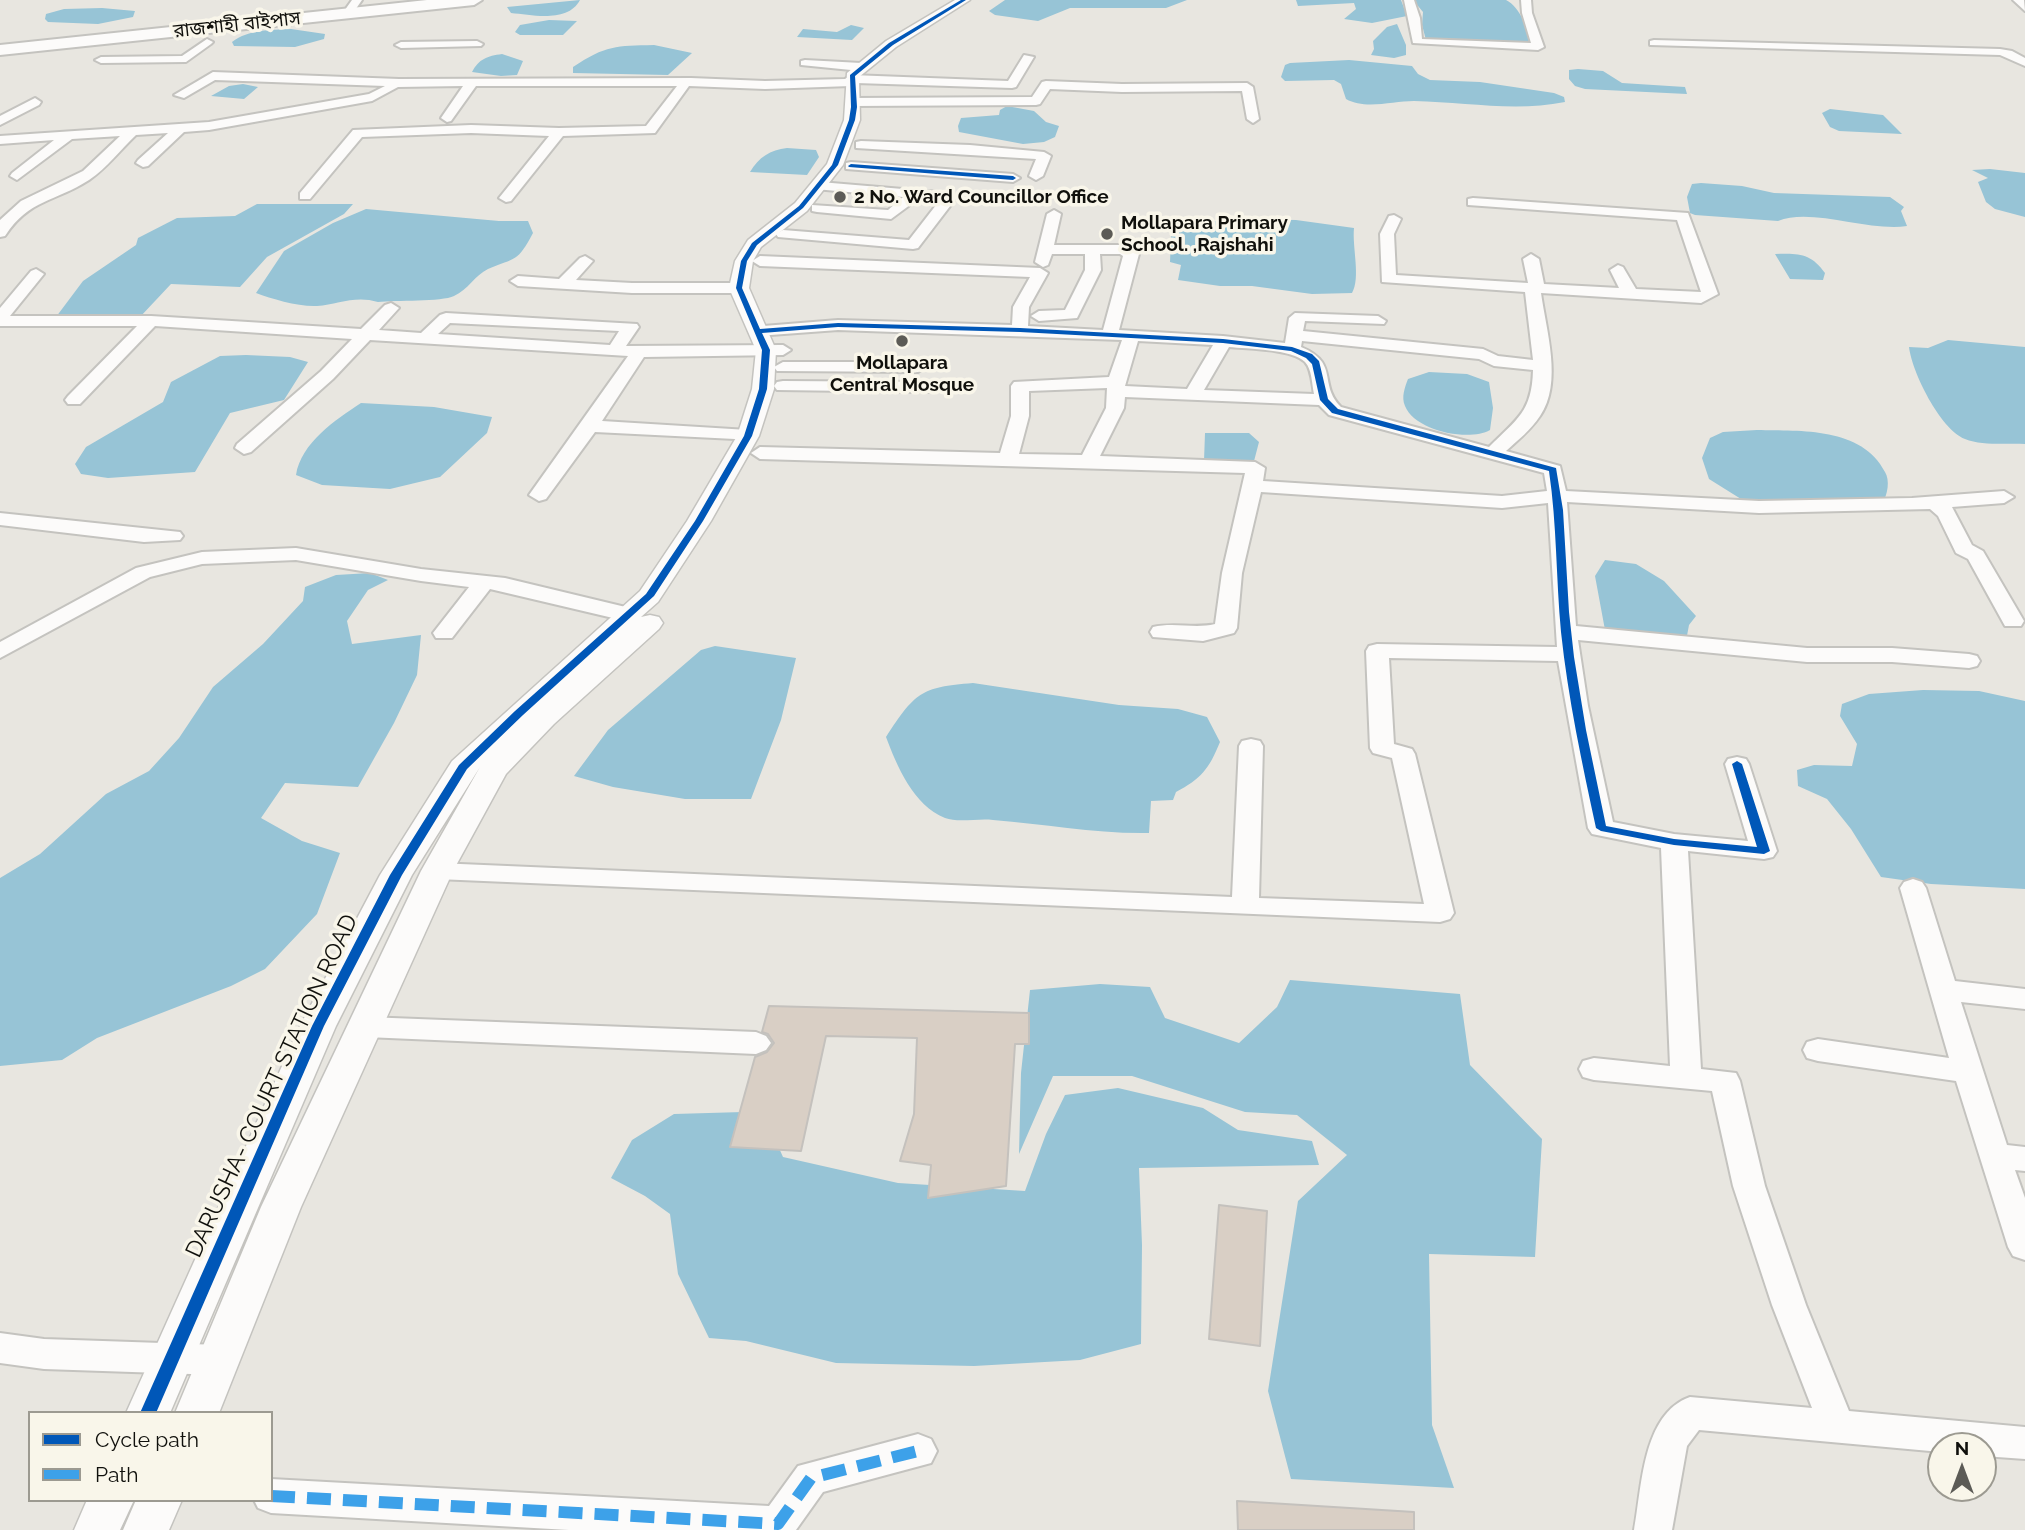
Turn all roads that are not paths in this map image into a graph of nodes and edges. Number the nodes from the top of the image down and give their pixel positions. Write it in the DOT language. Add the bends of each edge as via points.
graph roads {
  1 [pos="474,0"];
  2 [pos="964,0"];
  3 [pos="978,0"];
  4 [pos="1409,0"];
  5 [pos="1526,0"];
  6 [pos="2018,0"];
  7 [pos="352,7"];
  8 [pos="2025,8"];
  9 [pos="139,36"];
  10 [pos="207,42"];
  11 [pos="1654,43"];
  12 [pos="400,44"];
  13 [pos="0,50"];
  14 [pos="1028,57"];
  15 [pos="101,61"];
  16 [pos="804,63"];
  17 [pos="2025,63"];
  18 [pos="90,73"];
  19 [pos="686,82"];
  20 [pos="399,83"];
  21 [pos="440,83"];
  22 [pos="472,83"];
  23 [pos="859,85"];
  24 [pos="1029,85"];
  25 [pos="180,95"];
  26 [pos="35,102"];
  27 [pos="355,117"];
  28 [pos="447,118"];
  29 [pos="1253,119"];
  30 [pos="0,121"];
  31 [pos="221,122"];
  32 [pos="179,129"];
  33 [pos="131,132"];
  34 [pos="559,132"];
  35 [pos="68,136"];
  36 [pos="0,140"];
  37 [pos="856,155"];
  38 [pos="143,163"];
  39 [pos="17,176"];
  40 [pos="1036,176"];
  41 [pos="1013,178"];
  42 [pos="824,194"];
  43 [pos="915,194"];
  44 [pos="305,196"];
  45 [pos="506,198"];
  46 [pos="1473,202"];
  47 [pos="1055,214"];
  48 [pos="1394,219"];
  49 [pos="0,233"];
  50 [pos="783,234"];
  51 [pos="1046,248"];
  52 [pos="1093,250"];
  53 [pos="1531,259"];
  54 [pos="585,261"];
  55 [pos="760,261"];
  56 [pos="1618,270"];
  57 [pos="1041,273"];
  58 [pos="36,274"];
  59 [pos="518,281"];
  60 [pos="564,284"];
  61 [pos="739,288"];
  62 [pos="1534,289"];
  63 [pos="1630,294"];
  64 [pos="1337,298"];
  65 [pos="391,308"];
  66 [pos="1330,317"];
  67 [pos="0,319"];
  68 [pos="151,321"];
  69 [pos="1378,321"];
  70 [pos="1026,330"];
  71 [pos="368,333"];
  72 [pos="1110,334"];
  73 [pos="1132,335"];
  74 [pos="427,336"];
  75 [pos="1223,341"];
  76 [pos="1293,342"];
  77 [pos="617,348"];
  78 [pos="639,352"];
  79 [pos="775,352"];
  80 [pos="1542,366"];
  81 [pos="918,367"];
  82 [pos="929,387"];
  83 [pos="1116,387"];
  84 [pos="1194,392"];
  85 [pos="74,400"];
  86 [pos="1324,400"];
  87 [pos="590,426"];
  88 [pos="754,444"];
  89 [pos="243,448"];
  90 [pos="1494,453"];
  91 [pos="1008,460"];
  92 [pos="1087,463"];
  93 [pos="1253,486"];
  94 [pos="539,495"];
  95 [pos="1558,496"];
  96 [pos="2004,497"];
  97 [pos="1934,502"];
  98 [pos="0,519"];
  99 [pos="173,536"];
  100 [pos="484,582"];
  101 [pos="630,615"];
  102 [pos="2014,621"];
  103 [pos="1161,632"];
  104 [pos="444,633"];
  105 [pos="1568,643"];
  106 [pos="0,651"];
  107 [pos="1969,661"];
  108 [pos="1251,746"];
  109 [pos="1737,764"];
  110 [pos="1674,842"];
  111 [pos="436,871"];
  112 [pos="1913,888"];
  113 [pos="1245,906"];
  114 [pos="1944,990"];
  115 [pos="2025,999"];
  116 [pos="366,1027"];
  117 [pos="756,1043"];
  118 [pos="1818,1050"];
  119 [pos="1594,1069"];
  120 [pos="1968,1072"];
  121 [pos="1686,1079"];
  122 [pos="1994,1155"];
  123 [pos="2025,1159"];
  124 [pos="2025,1247"];
  125 [pos="0,1348"];
  126 [pos="172,1357"];
  127 [pos="220,1360"];
  128 [pos="149,1411"];
  129 [pos="198,1411"];
  130 [pos="1838,1428"];
  131 [pos="2025,1443"];
  132 [pos="918,1451"];
  133 [pos="273,1496"];
  134 [pos="110,1502"];
  135 [pos="158,1502"];
  136 [pos="97,1530"];
  137 [pos="146,1530"];
  138 [pos="1653,1530"];
  1 -- 7 [label="highway, রাজশাহী বাইপাস"];
  2 -- 23 [label="street"];
  3 -- 23 [label="street" via="875,68"];
  4 -- 5 [label="street" via="1417,41 1538,47"];
  6 -- 8 [label="street"];
  7 -- 9 [label="highway, রাজশাহী বাইপাস"];
  9 -- 13 [label="highway, রাজশাহী বাইপাস"];
  9 -- 15 [label="street" via="127,50"];
  10 -- 15 [label="street" via="186,59"];
  11 -- 17 [label="street" via="2004,52"];
  12 -- 21 [label="street" via="481,41"];
  14 -- 24 [label="street"];
  15 -- 18 [label="street" via="92,64"];
  16 -- 23 [label="street"];
  19 -- 22 [label="street"];
  19 -- 23 [label="street"];
  19 -- 34 [label="street" via="650,130"];
  20 -- 21 [label="street"];
  20 -- 25 [label="street" via="213,76"];
  20 -- 27 [label="street" via="372,97"];
  21 -- 22 [label="street"];
  22 -- 28 [label="street"];
  23 -- 24 [label="street"];
  23 -- 24 [label="street" via="1037,101"];
  23 -- 37 [label="street"];
  23 -- 42 [label="street" via="844,145"];
  24 -- 29 [label="street" via="1247,87"];
  26 -- 30 [label="street"];
  27 -- 31 [label="street"];
  27 -- 34 [label="street" via="471,130"];
  27 -- 44 [label="street"];
  31 -- 32 [label="street"];
  31 -- 33 [label="street" via="239,114 149,116"];
  32 -- 33 [label="street"];
  32 -- 38 [label="street"];
  33 -- 35 [label="street"];
  33 -- 49 [label="street" via="86,175 13,214"];
  34 -- 45 [label="street"];
  35 -- 36 [label="street"];
  35 -- 39 [label="street"];
  37 -- 40 [label="street" via="970,149 1044,156"];
  37 -- 41 [label="street"];
  37 -- 42 [label="street"];
  42 -- 43 [label="street"];
  42 -- 43 [label="street" via="891,215"];
  42 -- 50 [label="street"];
  42 -- 61 [label="street" via="754,244 744,261"];
  43 -- 50 [label="street" via="950,197 914,245"];
  46 -- 63 [label="street" via="1683,216 1710,294 1701,298"];
  47 -- 51 [label="street"];
  48 -- 62 [label="street" via="1387,234 1388,279"];
  50 -- 55 [label="street" via="768,245"];
  51 -- 52 [label="street"];
  51 -- 57 [label="street"];
  52 -- 70 [label="street" via="1093,270 1071,315 1037,316"];
  52 -- 72 [label="street" via="1131,254"];
  53 -- 62 [label="street"];
  54 -- 60 [label="street"];
  55 -- 57 [label="street"];
  55 -- 79 [label="street, DARUSHA- COURT STATION ROAD" via="758,289"];
  56 -- 63 [label="street"];
  57 -- 70 [label="street" via="1021,307"];
  58 -- 67 [label="street"];
  59 -- 60 [label="street"];
  60 -- 61 [label="street"];
  61 -- 79 [label="street, DARUSHA- COURT STATION ROAD"];
  62 -- 63 [label="street"];
  62 -- 80 [label="street"];
  64 -- 66 [label="street"];
  65 -- 71 [label="street"];
  66 -- 69 [label="street" via="1363,313"];
  66 -- 76 [label="street" via="1297,318"];
  67 -- 68 [label="street"];
  68 -- 71 [label="street"];
  68 -- 85 [label="street"];
  70 -- 72 [label="street"];
  70 -- 79 [label="street" via="838,325"];
  71 -- 74 [label="street"];
  71 -- 89 [label="street"];
  72 -- 73 [label="street"];
  73 -- 75 [label="street"];
  73 -- 83 [label="street"];
  74 -- 77 [label="street"];
  74 -- 77 [label="street" via="446,318 631,327"];
  75 -- 76 [label="street"];
  75 -- 84 [label="street"];
  76 -- 80 [label="street" via="1483,354 1494,361"];
  76 -- 86 [label="street" via="1316,363"];
  77 -- 78 [label="street"];
  78 -- 79 [label="street"];
  78 -- 87 [label="street"];
  79 -- 81 [label="street"];
  79 -- 82 [label="street"];
  79 -- 88 [label="street, DARUSHA- COURT STATION ROAD"];
  79 -- 88 [label="street, DARUSHA- COURT STATION ROAD"];
  80 -- 90 [label="street" via="1535,413"];
  83 -- 84 [label="street"];
  83 -- 91 [label="street" via="1020,386 1020,416"];
  83 -- 92 [label="street" via="1115,408"];
  84 -- 86 [label="street"];
  86 -- 90 [label="street" via="1335,411"];
  87 -- 88 [label="street"];
  87 -- 94 [label="street"];
  88 -- 91 [label="street"];
  88 -- 101 [label="street, DARUSHA- COURT STATION ROAD" via="649,596"];
  88 -- 111 [label="street, DARUSHA- COURT STATION ROAD" via="672,598 493,769"];
  90 -- 95 [label="street" via="1553,470"];
  91 -- 92 [label="street"];
  92 -- 93 [label="street" via="1255,468"];
  93 -- 95 [label="street" via="1502,502"];
  93 -- 103 [label="street" via="1232,573 1226,628 1203,634"];
  95 -- 97 [label="street" via="1759,507"];
  95 -- 105 [label="street"];
  96 -- 97 [label="street"];
  97 -- 102 [label="street" via="1947,513 1963,549 1976,555"];
  98 -- 99 [label="street"];
  100 -- 101 [label="street"];
  100 -- 104 [label="street"];
  100 -- 106 [label="street" via="296,554 202,558 143,572"];
  101 -- 126 [label="street, DARUSHA- COURT STATION ROAD" via="463,766 402,864 318,1026"];
  105 -- 107 [label="street"];
  105 -- 110 [label="street" via="1601,828"];
  105 -- 113 [label="street" via="1377,652 1382,748 1403,754 1440,913"];
  108 -- 113 [label="street"];
  109 -- 110 [label="street" via="1764,851"];
  110 -- 121 [label="street"];
  111 -- 113 [label="street"];
  111 -- 116 [label="street, DARUSHA- COURT STATION ROAD"];
  112 -- 114 [label="street"];
  114 -- 115 [label="street"];
  114 -- 120 [label="street"];
  116 -- 117 [label="street"];
  116 -- 127 [label="street, DARUSHA- COURT STATION ROAD" via="281,1207"];
  118 -- 120 [label="street"];
  119 -- 121 [label="street"];
  120 -- 122 [label="street"];
  121 -- 130 [label="street" via="1725,1082 1749,1186"];
  122 -- 123 [label="street"];
  122 -- 124 [label="street"];
  125 -- 126 [label="street" via="44,1354"];
  126 -- 127 [label="street"];
  126 -- 128 [label="street, DARUSHA- COURT STATION ROAD"];
  127 -- 129 [label="street, DARUSHA- COURT STATION ROAD"];
  130 -- 131 [label="street"];
  130 -- 138 [label="street" via="1690,1413 1669,1441"];
  132 -- 133 [label="street" via="811,1478 778,1524"];
  134 -- 136 [label="street"];
  135 -- 137 [label="street"];
}
